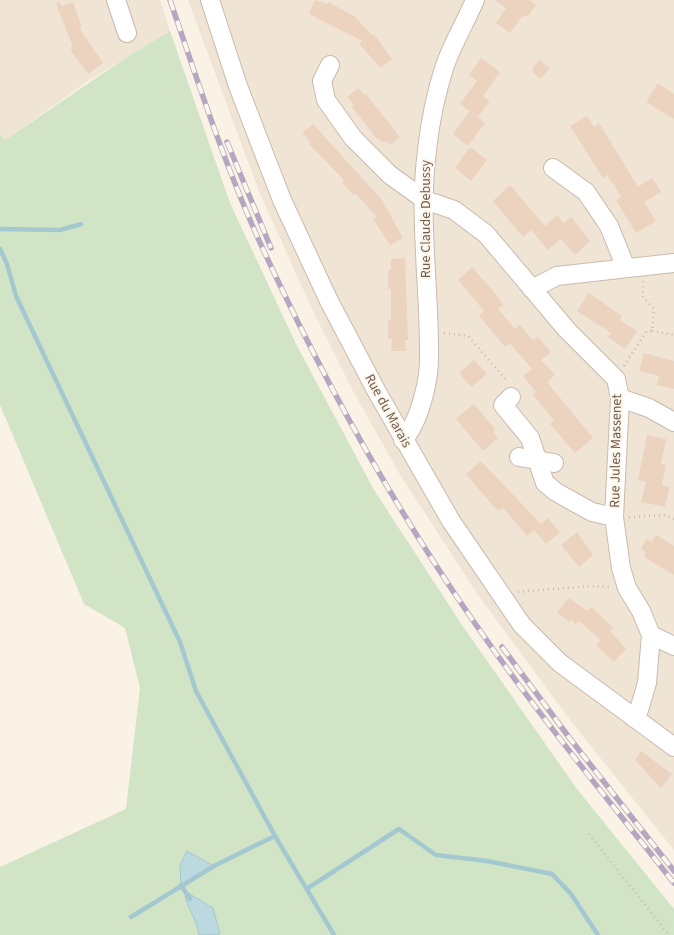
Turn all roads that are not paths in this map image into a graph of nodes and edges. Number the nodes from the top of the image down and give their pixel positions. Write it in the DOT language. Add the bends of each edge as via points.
graph roads {
  1 [pos="116,0"];
  2 [pos="210,0"];
  3 [pos="475,0"];
  4 [pos="127,33"];
  5 [pos="330,65"];
  6 [pos="552,168"];
  7 [pos="425,200"];
  8 [pos="674,264"];
  9 [pos="634,268"];
  10 [pos="532,289"];
  11 [pos="511,397"];
  12 [pos="620,398"];
  13 [pos="674,422"];
  14 [pos="403,440"];
  15 [pos="519,457"];
  16 [pos="546,462"];
  17 [pos="614,517"];
  18 [pos="651,635"];
  19 [pos="674,646"];
  20 [pos="634,718"];
  21 [pos="674,747"];
  1 -- 4 [label="street"];
  2 -- 14 [label="street, Rue du Marais" via="238,86 282,200 329,301"];
  3 -- 7 [label="street, Rue Claude Debussy" via="446,64 434,105 426,152"];
  5 -- 7 [label="street, Rue Jules Massenet" via="322,81 326,100 353,138 390,175"];
  6 -- 9 [label="street" via="586,192"];
  7 -- 10 [label="street, Rue Jules Massenet" via="454,210 486,234"];
  7 -- 14 [label="street, Rue Claude Debussy" via="430,360 421,403 411,432"];
  8 -- 9 [label="street"];
  9 -- 10 [label="street" via="557,276"];
  10 -- 12 [label="street, Rue Jules Massenet" via="616,379"];
  11 -- 16 [label="street" via="503,405"];
  12 -- 13 [label="street" via="650,408"];
  12 -- 17 [label="street, Rue Jules Massenet"];
  14 -- 20 [label="street, Rue du Marais" via="451,521 522,624 560,663"];
  15 -- 16 [label="street"];
  16 -- 17 [label="street" via="545,483 556,492 592,512"];
  17 -- 18 [label="street, Rue Jules Massenet" via="626,588"];
  18 -- 19 [label="street"];
  18 -- 20 [label="street, Rue Jules Massenet" via="647,683"];
  20 -- 21 [label="street, Rue du Marais"];
}
